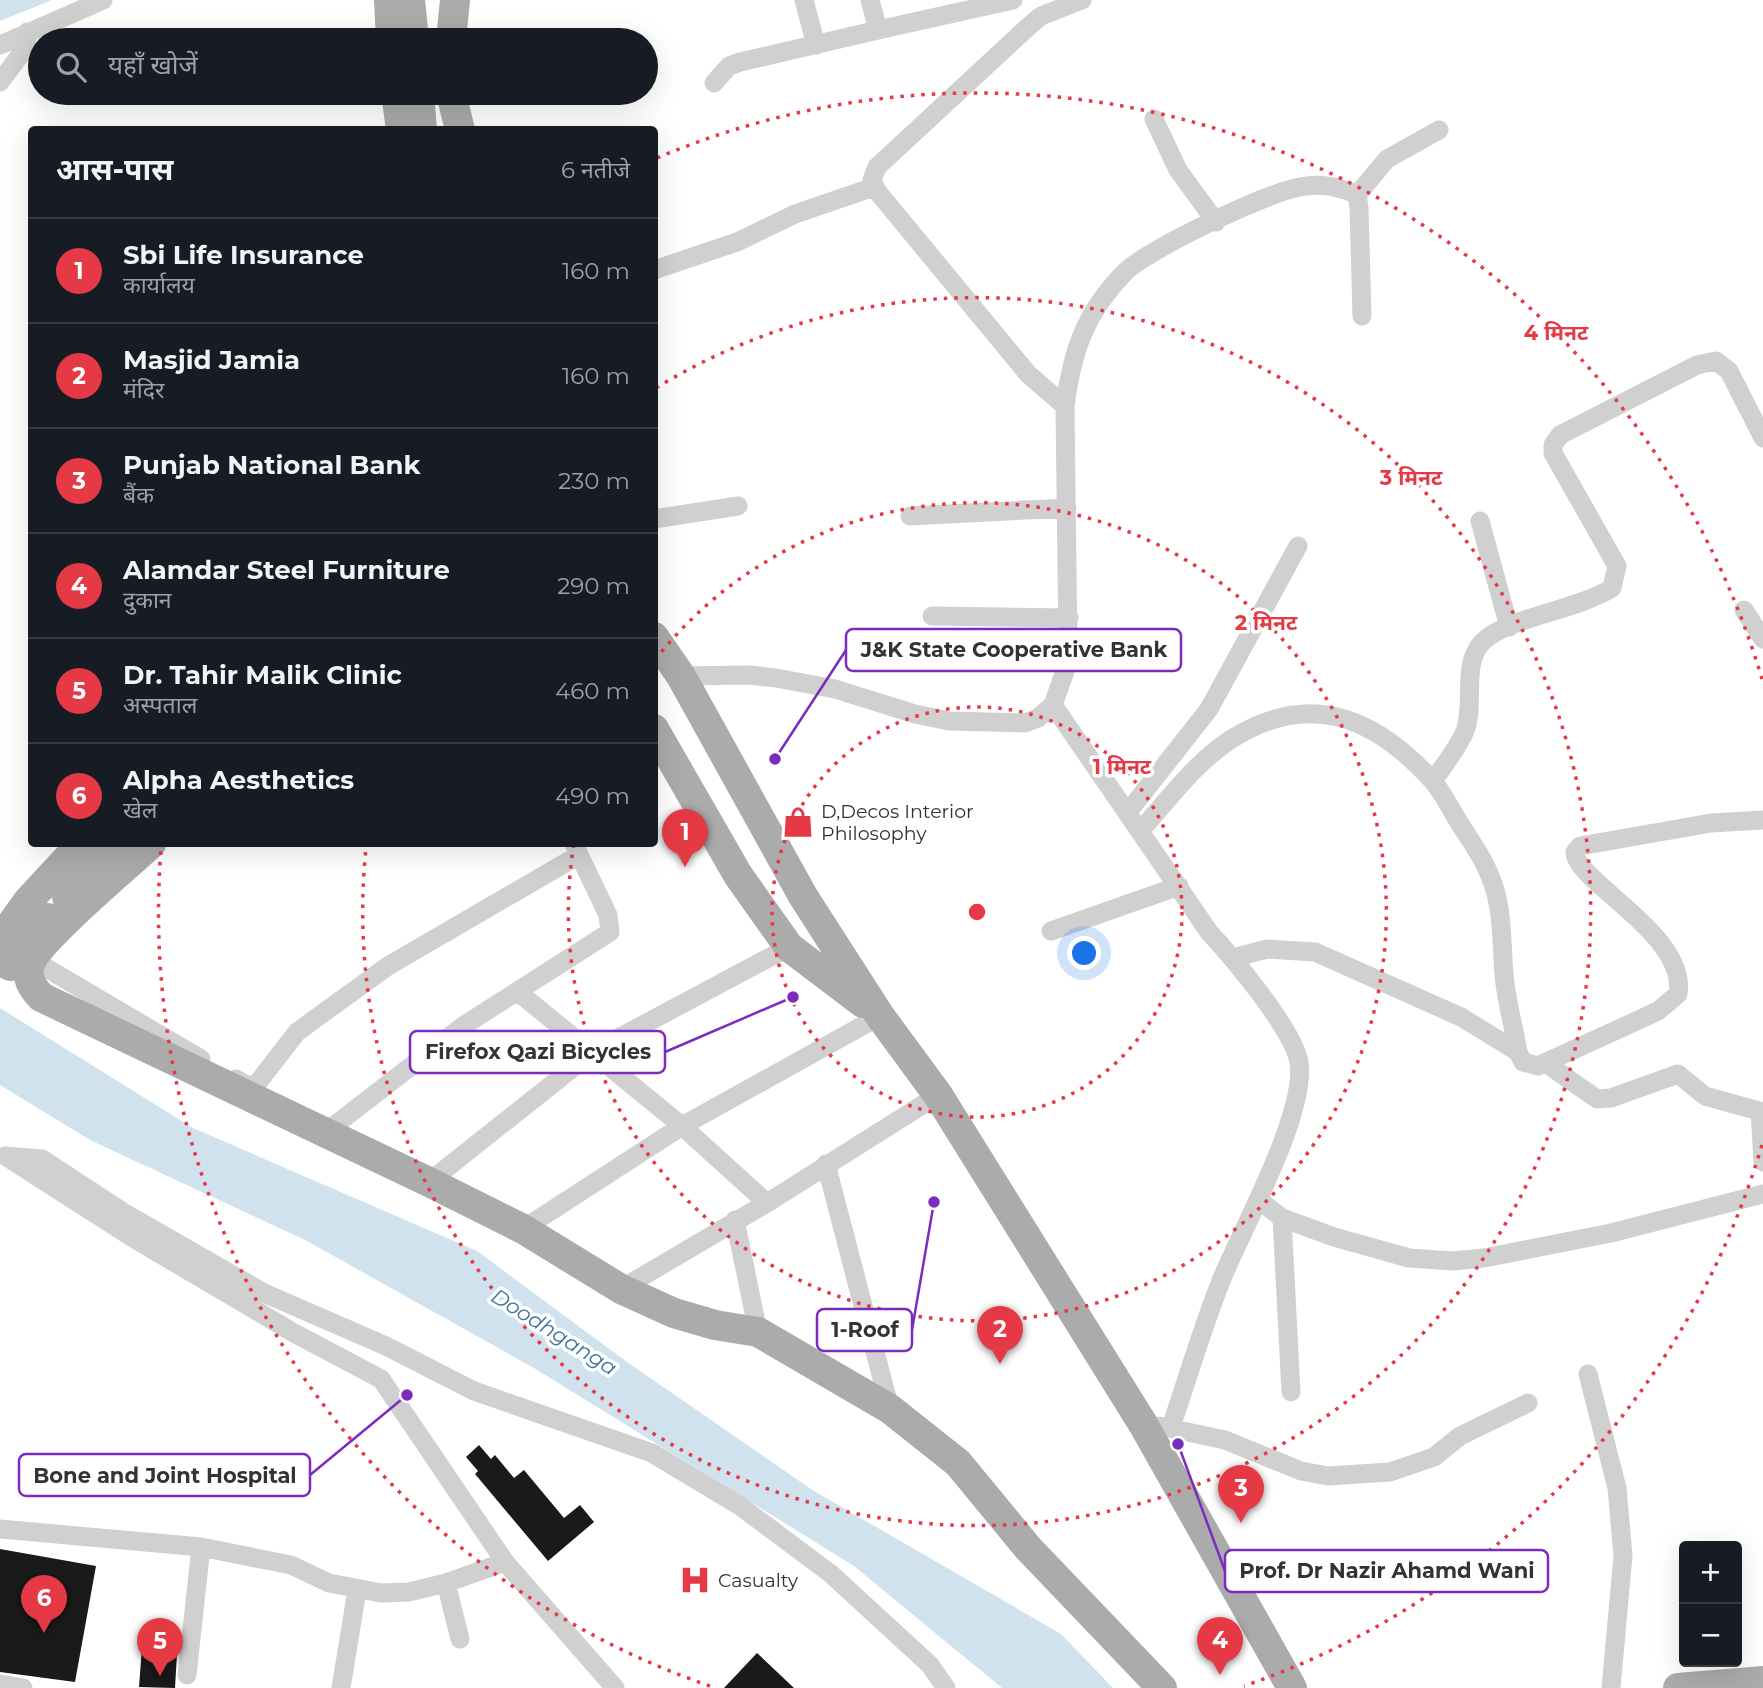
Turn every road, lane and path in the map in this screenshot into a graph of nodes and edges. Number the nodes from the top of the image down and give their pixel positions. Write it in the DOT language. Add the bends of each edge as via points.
graph roads {
  1 [pos="103,0"];
  2 [pos="388,0"];
  3 [pos="410,0"];
  4 [pos="440,0"];
  5 [pos="456,0"];
  6 [pos="804,0"];
  7 [pos="870,0"];
  8 [pos="1013,0"];
  9 [pos="1082,0"];
  10 [pos="952,6"];
  11 [pos="36,28"];
  12 [pos="390,28"];
  13 [pos="413,28"];
  14 [pos="441,28"];
  15 [pos="452,28"];
  16 [pos="878,30"];
  17 [pos="27,32"];
  18 [pos="0,45"];
  19 [pos="816,45"];
  20 [pos="0,82"];
  21 [pos="714,83"];
  22 [pos="398,105"];
  23 [pos="420,105"];
  24 [pos="450,105"];
  25 [pos="453,105"];
  26 [pos="1154,119"];
  27 [pos="400,126"];
  28 [pos="422,126"];
  29 [pos="450,126"];
  30 [pos="459,126"];
  31 [pos="1438,130"];
  32 [pos="874,187"];
  33 [pos="1357,195"];
  34 [pos="1216,222"];
  35 [pos="658,269"];
  36 [pos="1362,316"];
  37 [pos="1065,406"];
  38 [pos="1762,431"];
  39 [pos="738,506"];
  40 [pos="1066,508"];
  41 [pos="910,516"];
  42 [pos="658,518"];
  43 [pos="1480,521"];
  44 [pos="1298,546"];
  45 [pos="1744,610"];
  46 [pos="932,616"];
  47 [pos="1069,618"];
  48 [pos="1509,627"];
  49 [pos="1763,639"];
  50 [pos="658,648"];
  51 [pos="666,670"];
  52 [pos="1053,705"];
  53 [pos="658,736"];
  54 [pos="1433,781"];
  55 [pos="1128,812"];
  56 [pos="1763,820"];
  57 [pos="1141,830"];
  58 [pos="79,847"];
  59 [pos="113,847"];
  60 [pos="148,847"];
  61 [pos="577,849"];
  62 [pos="1179,886"];
  63 [pos="38,910"];
  64 [pos="1051,931"];
  65 [pos="789,947"];
  66 [pos="17,952"];
  67 [pos="1233,958"];
  68 [pos="0,982"];
  69 [pos="518,992"];
  70 [pos="880,1016"];
  71 [pos="594,1051"];
  72 [pos="1518,1052"];
  73 [pos="1547,1064"];
  74 [pos="938,1095"];
  75 [pos="1762,1112"];
  76 [pos="682,1126"];
  77 [pos="326,1132"];
  78 [pos="3,1155"];
  79 [pos="1763,1163"];
  80 [pos="826,1164"];
  81 [pos="429,1182"];
  82 [pos="1763,1194"];
  83 [pos="1260,1200"];
  84 [pos="768,1203"];
  85 [pos="1282,1218"];
  86 [pos="735,1220"];
  87 [pos="523,1229"];
  88 [pos="621,1289"];
  89 [pos="758,1332"];
  90 [pos="1588,1374"];
  91 [pos="1291,1392"];
  92 [pos="1528,1404"];
  93 [pos="890,1409"];
  94 [pos="1157,1425"];
  95 [pos="0,1529"];
  96 [pos="201,1547"];
  97 [pos="505,1562"];
  98 [pos="446,1583"];
  99 [pos="357,1590"];
  100 [pos="460,1639"];
  101 [pos="187,1675"];
  102 [pos="1763,1681"];
  103 [pos="0,1684"];
  104 [pos="23,1688"];
  105 [pos="341,1688"];
  106 [pos="615,1688"];
  107 [pos="946,1688"];
  108 [pos="1162,1688"];
  109 [pos="1292,1688"];
  110 [pos="1611,1688"];
  111 [pos="1678,1688"];
  1 -- 11 [label="street"];
  2 -- 12 [label="main road"];
  3 -- 13 [label="main road"];
  4 -- 14 [label="main road"];
  5 -- 15 [label="main road"];
  6 -- 19 [label="street"];
  7 -- 16 [label="street"];
  8 -- 10 [label="street"];
  9 -- 32 [label="street" via="1041,16 1028,27 877,167"];
  10 -- 16 [label="street"];
  16 -- 19 [label="street"];
  17 -- 18 [label="street"];
  17 -- 20 [label="street" via="27,46"];
  19 -- 21 [label="street" via="729,66"];
  22 -- 27 [label="main road"];
  23 -- 28 [label="main road"];
  24 -- 29 [label="main road"];
  25 -- 30 [label="main road"];
  26 -- 34 [label="street" via="1178,170"];
  31 -- 33 [label="street" via="1388,159"];
  32 -- 35 [label="street"];
  32 -- 37 [label="street" via="1028,374"];
  33 -- 34 [label="street" via="1329,186 1298,187"];
  33 -- 36 [label="street"];
  34 -- 37 [label="street" via="1154,250 1125,272 1075,347"];
  37 -- 40 [label="street"];
  38 -- 48 [label="street" via="1728,372 1716,361 1707,361 1560,435 1553,453 1617,566 1616,578 1612,588 1588,601"];
  39 -- 42 [label="street"];
  40 -- 41 [label="street"];
  40 -- 47 [label="street"];
  43 -- 48 [label="street"];
  44 -- 55 [label="street" via="1209,709"];
  45 -- 49 [label="street"];
  46 -- 47 [label="street"];
  47 -- 52 [label="street" via="1065,671"];
  48 -- 54 [label="street" via="1483,640 1474,656 1466,730"];
  50 -- 51 [label="main road"];
  51 -- 52 [label="street" via="810,684 949,721 1025,723"];
  51 -- 70 [label="main road" via="781,884 803,896"];
  52 -- 55 [label="street"];
  53 -- 65 [label="main road" via="738,875"];
  54 -- 57 [label="street" via="1355,720 1335,715 1280,717 1228,741"];
  54 -- 72 [label="street" via="1495,887"];
  55 -- 57 [label="street"];
  56 -- 73 [label="street" via="1711,823 1580,846 1575,852 1577,865 1635,915 1672,959 1680,983 1678,994 1658,1011"];
  57 -- 62 [label="street"];
  58 -- 63 [label="main road"];
  59 -- 63 [label="main road"];
  60 -- 66 [label="main road" via="52,935"];
  61 -- 66 [label="street" via="388,966 297,1032 252,1086"];
  61 -- 69 [label="street" via="612,928"];
  62 -- 64 [label="street"];
  62 -- 67 [label="street" via="1209,932"];
  63 -- 66 [label="main road"];
  63 -- 68 [label="main road, bridge"];
  65 -- 70 [label="main road"];
  65 -- 71 [label="street"];
  66 -- 77 [label="main road" via="41,997"];
  67 -- 72 [label="street" via="1267,949 1315,952 1461,1017"];
  67 -- 83 [label="street" via="1295,1047 1299,1065 1295,1100"];
  69 -- 71 [label="street"];
  69 -- 77 [label="street" via="463,1026"];
  70 -- 74 [label="main road"];
  70 -- 76 [label="street"];
  71 -- 76 [label="street"];
  71 -- 81 [label="street"];
  72 -- 73 [label="street" via="1529,1066"];
  73 -- 75 [label="street" via="1597,1099 1678,1074 1705,1096"];
  74 -- 80 [label="street"];
  74 -- 94 [label="main road"];
  75 -- 79 [label="street"];
  76 -- 84 [label="street"];
  76 -- 87 [label="street"];
  77 -- 81 [label="main road"];
  78 -- 97 [label="street" via="133,1238 381,1379"];
  78 -- 107 [label="street" via="42,1158 123,1213 264,1293 474,1391 652,1453 740,1506 831,1574 930,1665"];
  80 -- 84 [label="street"];
  80 -- 93 [label="street"];
  81 -- 87 [label="main road"];
  82 -- 85 [label="street" via="1611,1233 1452,1261 1393,1254"];
  83 -- 85 [label="street"];
  83 -- 94 [label="street"];
  84 -- 86 [label="street"];
  85 -- 91 [label="street"];
  86 -- 88 [label="street"];
  86 -- 89 [label="street"];
  87 -- 88 [label="main road"];
  88 -- 89 [label="main road" via="674,1313"];
  89 -- 93 [label="main road"];
  90 -- 110 [label="street" via="1617,1488 1623,1556"];
  92 -- 94 [label="street" via="1460,1436 1434,1457 1390,1472 1328,1476 1301,1471 1226,1440"];
  93 -- 108 [label="main road" via="958,1463 1028,1548"];
  94 -- 109 [label="main road"];
  95 -- 96 [label="street"];
  96 -- 99 [label="street" via="291,1565"];
  96 -- 101 [label="street"];
  97 -- 98 [label="street"];
  97 -- 106 [label="street"];
  98 -- 99 [label="street" via="409,1592"];
  98 -- 100 [label="street"];
  99 -- 105 [label="street"];
  102 -- 111 [label="main road"];
  103 -- 104 [label="street"];
}
